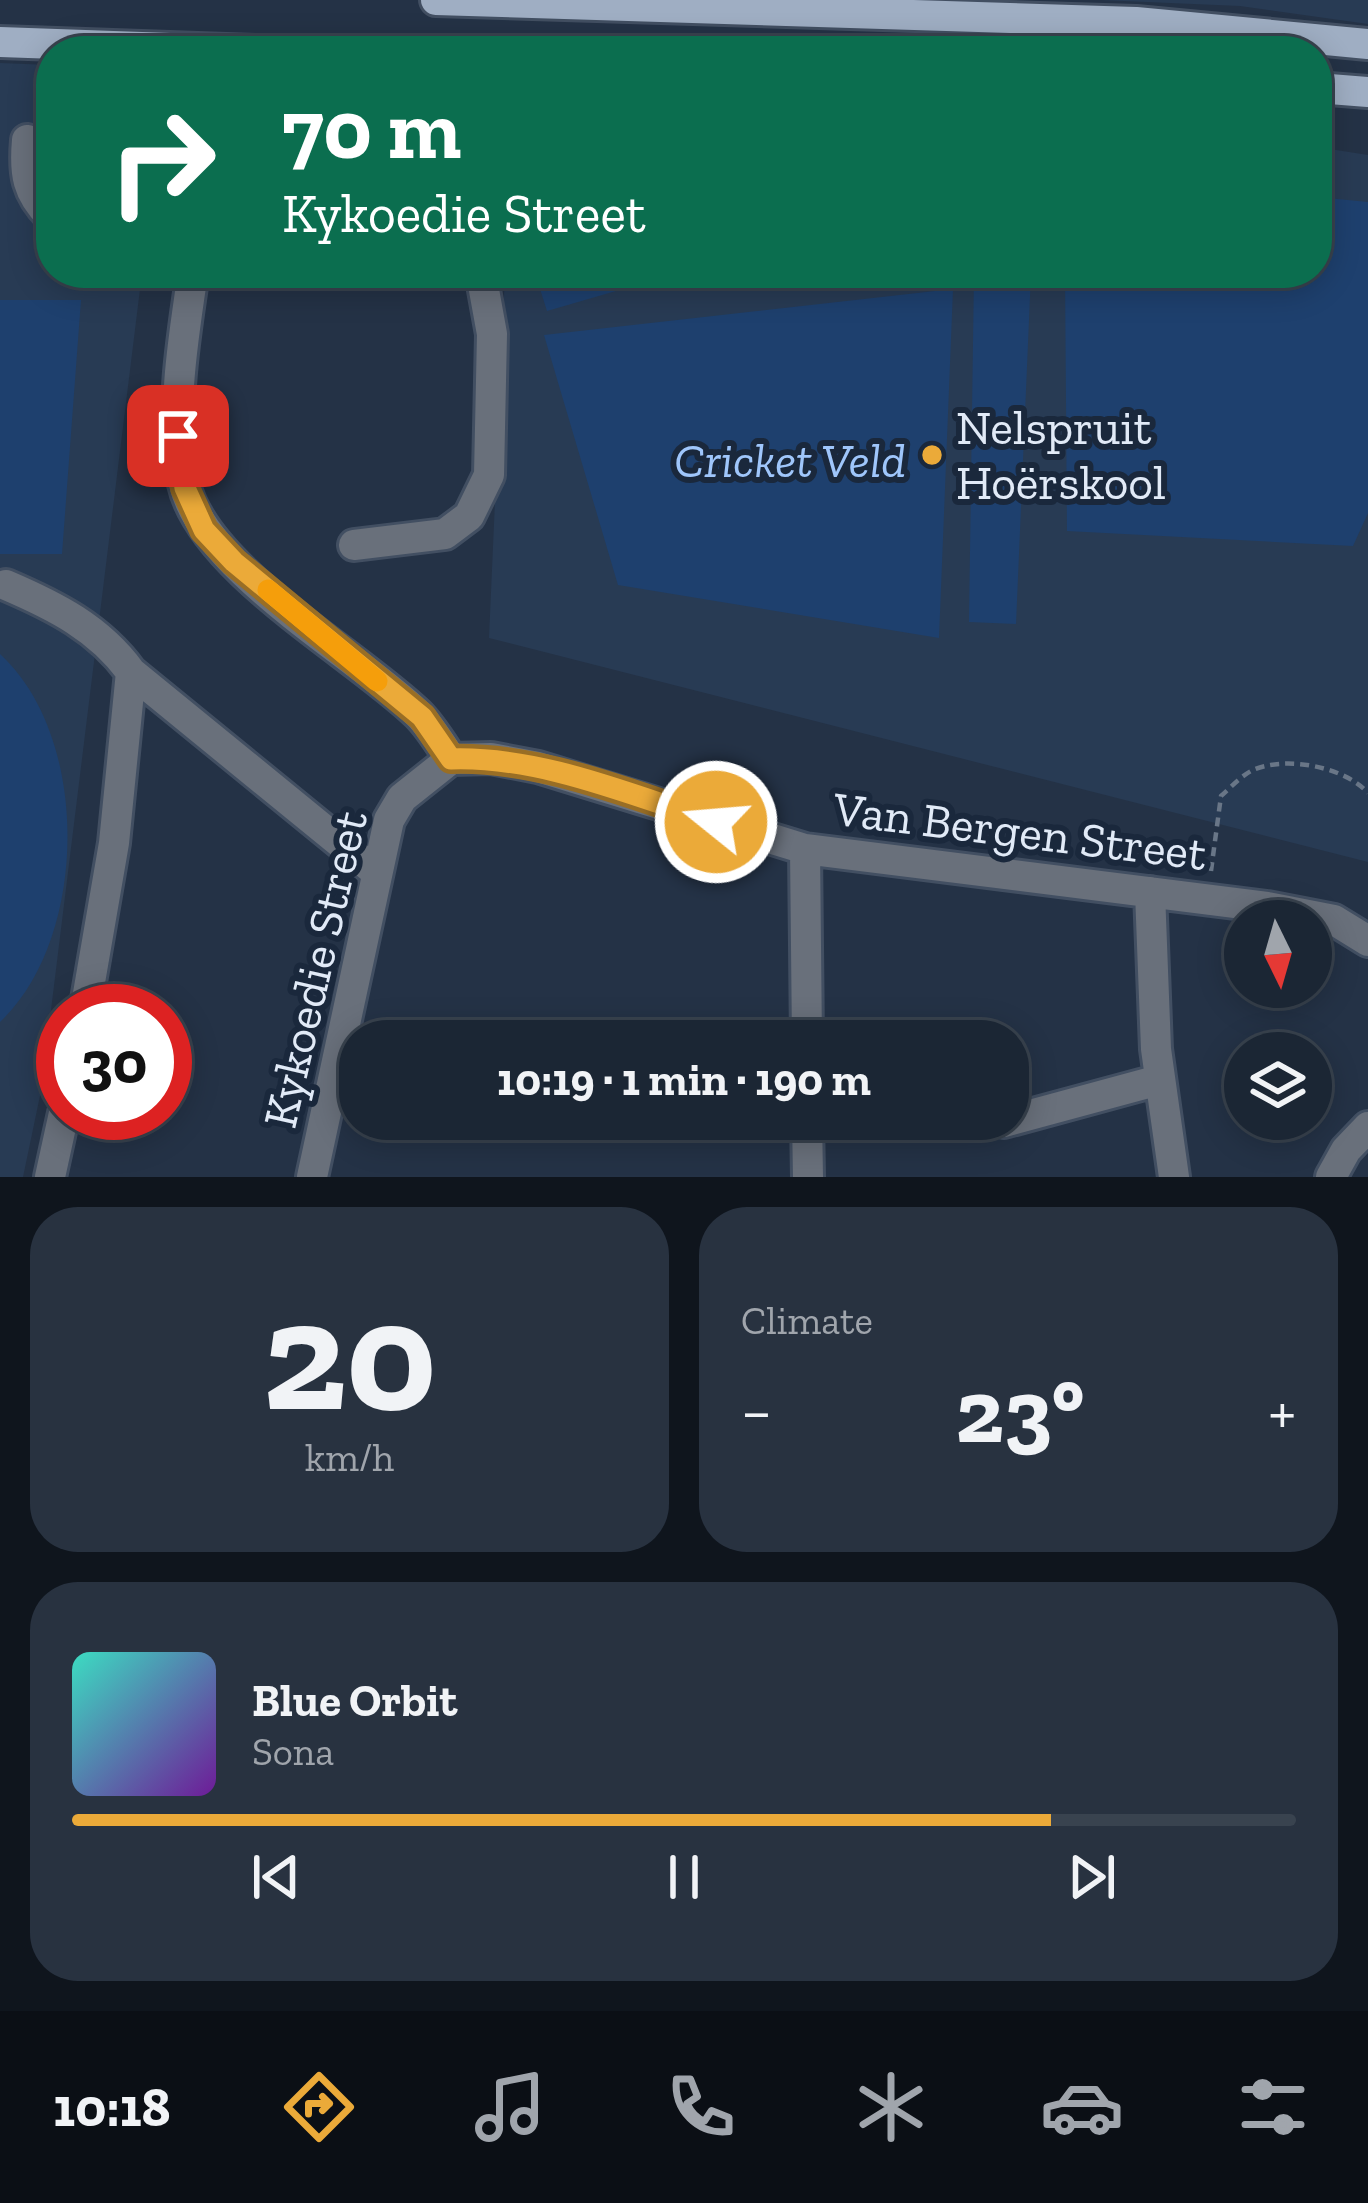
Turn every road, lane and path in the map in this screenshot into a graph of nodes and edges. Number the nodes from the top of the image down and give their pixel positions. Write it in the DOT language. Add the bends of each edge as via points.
graph roads {
  1 [pos="436,0"];
  2 [pos="1284,36"];
  3 [pos="1332,41"];
  4 [pos="0,42"];
  5 [pos="36,43"];
  6 [pos="1368,44"];
  7 [pos="1332,89"];
  8 [pos="1368,92"];
  9 [pos="27,140"];
  10 [pos="36,201"];
  11 [pos="192,288"];
  12 [pos="484,288"];
  13 [pos="354,545"];
  14 [pos="6,585"];
  15 [pos="131,672"];
  16 [pos="451,759"];
  17 [pos="1368,793"];
  18 [pos="805,849"];
  19 [pos="376,872"];
  20 [pos="1150,892"];
  21 [pos="1207,899"];
  22 [pos="1368,941"];
  23 [pos="90,984"];
  24 [pos="806,1020"];
  25 [pos="1159,1080"];
  26 [pos="1029,1115"];
  27 [pos="1368,1126"];
  28 [pos="58,1140"];
  29 [pos="807,1140"];
  30 [pos="50,1177"];
  31 [pos="312,1177"];
  32 [pos="808,1177"];
  33 [pos="1174,1177"];
  34 [pos="1331,1177"];
  1 -- 2 [label="main road" via="1136,22"];
  3 -- 6 [label="main road"];
  4 -- 5 [label="main road"];
  7 -- 8 [label="main road"];
  9 -- 10 [label="street" via="24,177"];
  11 -- 16 [label="street" via="178,436 185,488 204,530 422,717"];
  12 -- 13 [label="street" via="492,334 489,475 470,516 445,534"];
  14 -- 15 [label="street" via="61,609"];
  15 -- 19 [label="street"];
  15 -- 23 [label="street"];
  16 -- 18 [label="street, Van Bergen Street" via="538,767"];
  16 -- 19 [label="street, Kykoedie Street" via="401,798"];
  17 -- 21 [label="path" via="1359,782 1313,767 1274,763 1248,772 1221,796"];
  18 -- 20 [label="street, Van Bergen Street"];
  18 -- 24 [label="street"];
  19 -- 31 [label="street, Kykoedie Street"];
  20 -- 21 [label="street, Van Bergen Street"];
  20 -- 25 [label="street"];
  21 -- 22 [label="street, Van Bergen Street" via="1334,920"];
  25 -- 26 [label="street"];
  25 -- 33 [label="street"];
  27 -- 34 [label="street"];
  28 -- 30 [label="street"];
  29 -- 32 [label="street"];
}
